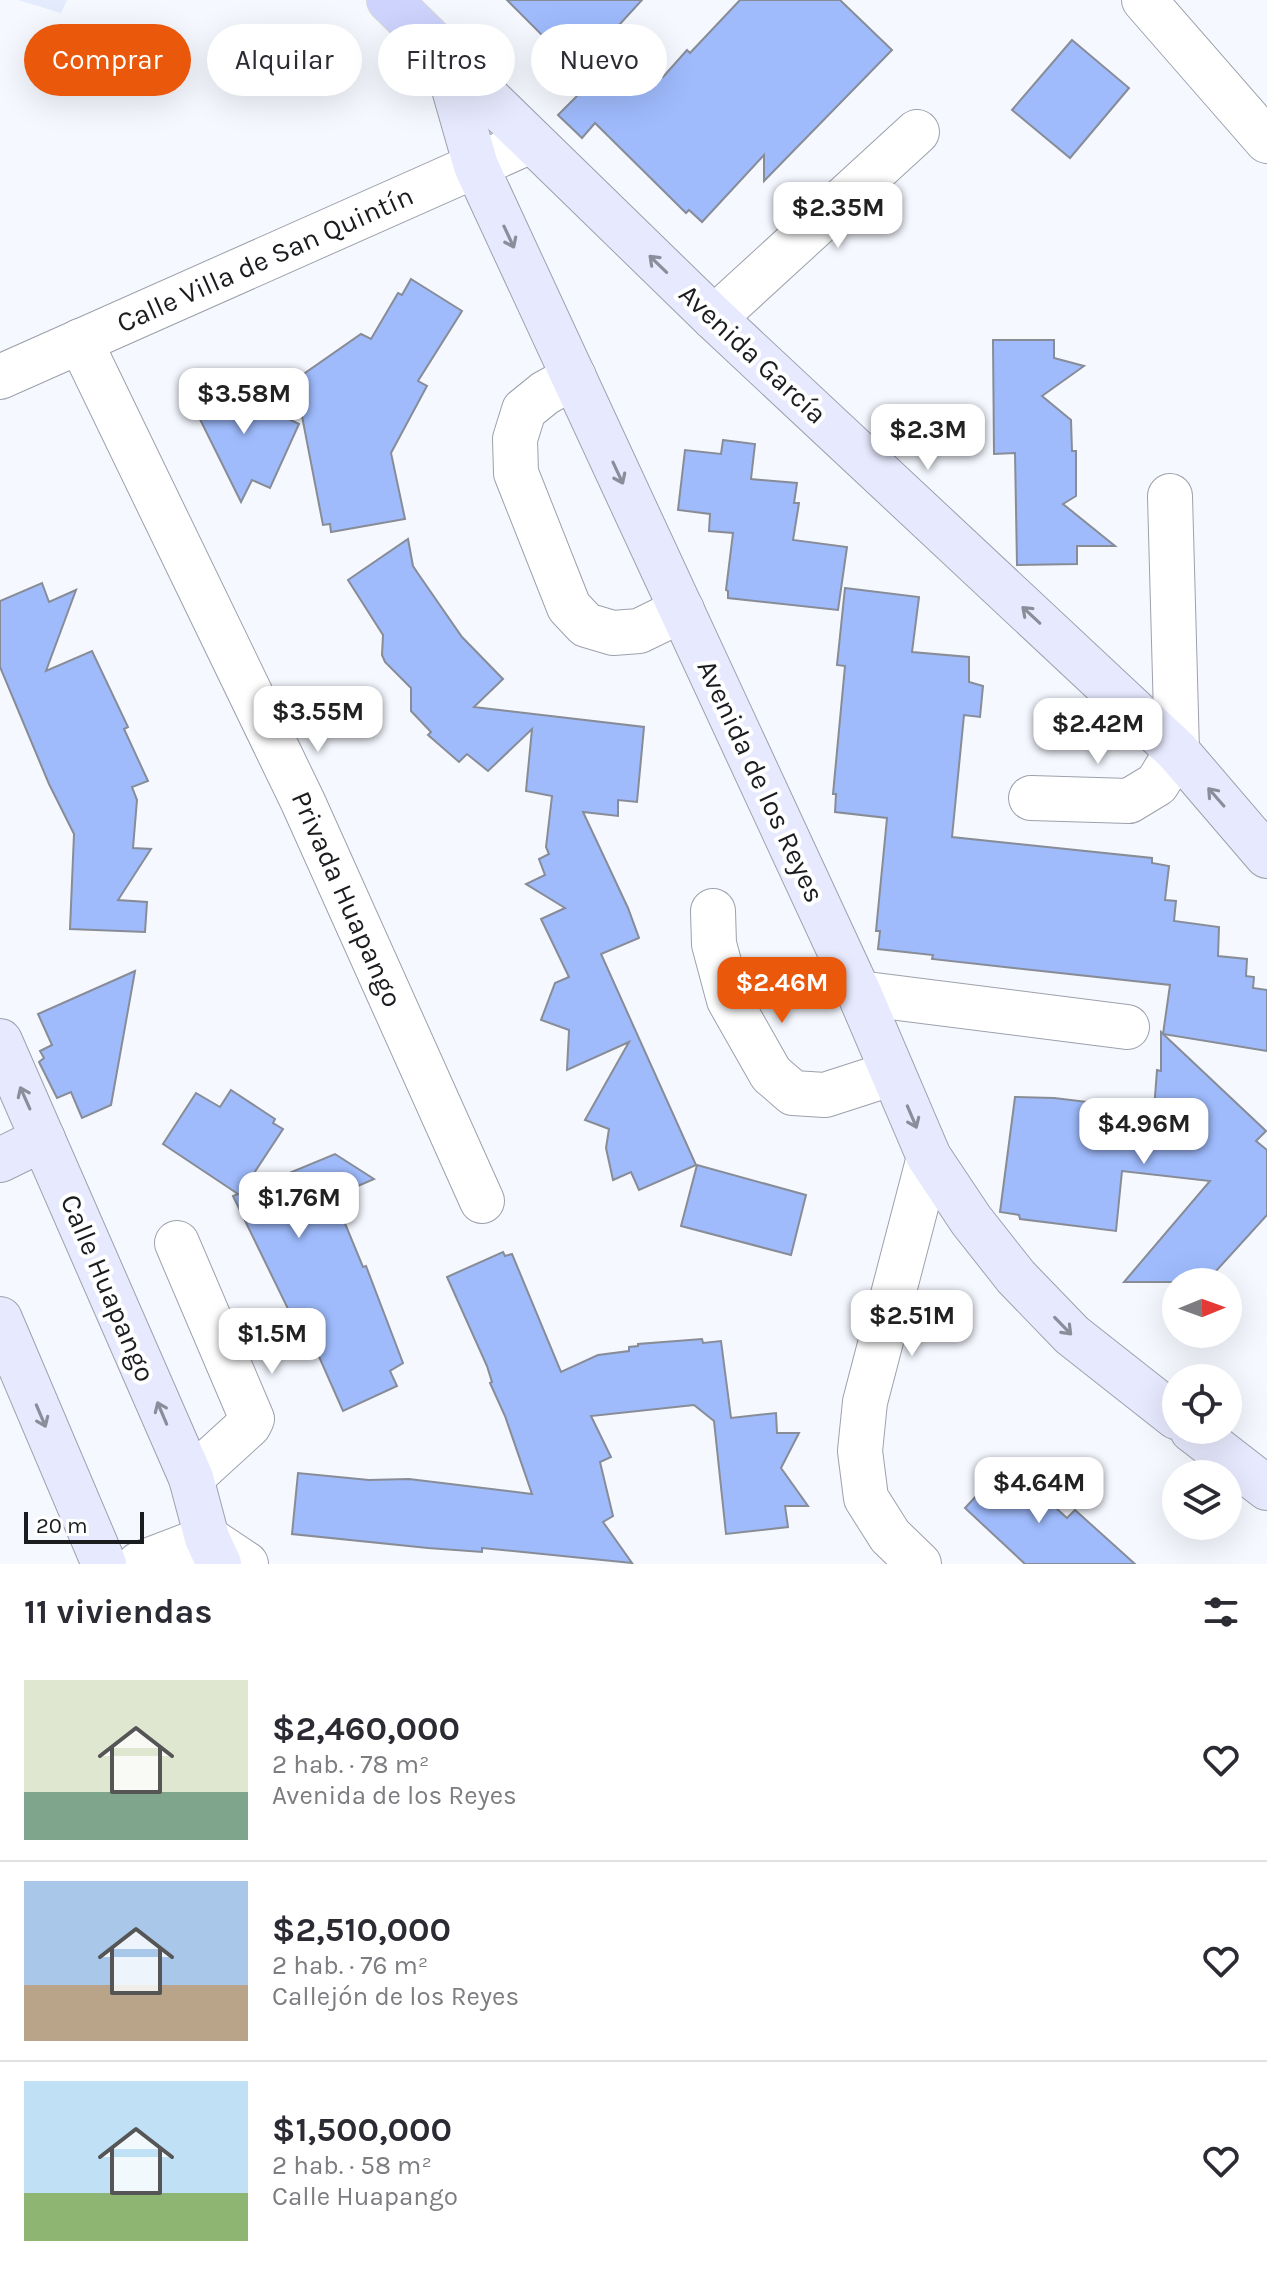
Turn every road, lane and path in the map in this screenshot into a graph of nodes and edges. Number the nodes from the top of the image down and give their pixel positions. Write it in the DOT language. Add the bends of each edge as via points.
graph roads {
  1 [pos="389,0"];
  2 [pos="1144,0"];
  3 [pos="413,24"];
  4 [pos="456,96"];
  5 [pos="486,96"];
  6 [pos="917,132"];
  7 [pos="531,141"];
  8 [pos="1267,141"];
  9 [pos="476,166"];
  10 [pos="714,318"];
  11 [pos="80,341"];
  12 [pos="0,377"];
  13 [pos="574,377"];
  14 [pos="1170,496"];
  15 [pos="682,610"];
  16 [pos="1177,751"];
  17 [pos="1031,798"];
  18 [pos="1267,856"];
  19 [pos="713,911"];
  20 [pos="859,993"];
  21 [pos="1127,1027"];
  22 [pos="0,1041"];
  23 [pos="893,1073"];
  24 [pos="43,1139"];
  25 [pos="929,1157"];
  26 [pos="0,1160"];
  27 [pos="482,1201"];
  28 [pos="177,1243"];
  29 [pos="5,1347"];
  30 [pos="1162,1406"];
  31 [pos="1210,1444"];
  32 [pos="191,1478"];
  33 [pos="1267,1488"];
  34 [pos="213,1551"];
  35 [pos="104,1564"];
  36 [pos="139,1564"];
  37 [pos="246,1564"];
  38 [pos="919,1564"];
  1 -- 3 [label="main road, Avenida García"];
  2 -- 8 [label="street"];
  4 -- 9 [label="main road, Avenida García"];
  5 -- 7 [label="main road, Avenida García"];
  6 -- 10 [label="street"];
  7 -- 9 [label="street, Calle Villa de San Quintín"];
  10 -- 7 [label="main road, Avenida García, one-way"];
  9 -- 11 [label="street, Calle Villa de San Quintín"];
  9 -- 13 [label="main road, Avenida de los Reyes, one-way"];
  16 -- 10 [label="main road, Avenida García, one-way"];
  11 -- 12 [label="street, Calle Villa de San Quintín"];
  11 -- 27 [label="street, Privada Huapango" via="303,802"];
  13 -- 15 [label="main road, Avenida de los Reyes, one-way"];
  13 -- 15 [label="street" via="524,410 515,439 516,473 569,607 586,625 613,633 639,631"];
  14 -- 16 [label="street"];
  15 -- 20 [label="main road, Avenida de los Reyes"];
  16 -- 17 [label="street" via="1157,784 1129,801"];
  18 -- 16 [label="main road, Avenida García, one-way"];
  19 -- 23 [label="street" via="714,944 729,1000 771,1074 793,1093 825,1095"];
  20 -- 21 [label="street"];
  20 -- 23 [label="main road, Avenida de los Reyes"];
  24 -- 22 [label="main road, Calle Huapango, one-way"];
  23 -- 25 [label="main road, Avenida de los Reyes, one-way"];
  24 -- 26 [label="main road"];
  32 -- 24 [label="main road, Calle Huapango, one-way"];
  25 -- 30 [label="main road, Avenida de los Reyes, one-way" via="1016,1277 1072,1335"];
  25 -- 38 [label="street" via="865,1402 860,1451 866,1498 890,1536"];
  28 -- 32 [label="street" via="252,1419"];
  29 -- 35 [label="main road, one-way"];
  31 -- 33 [label="main road"];
  32 -- 34 [label="main road, Calle Huapango"];
  34 -- 36 [label="street"];
  34 -- 37 [label="street"];
}
